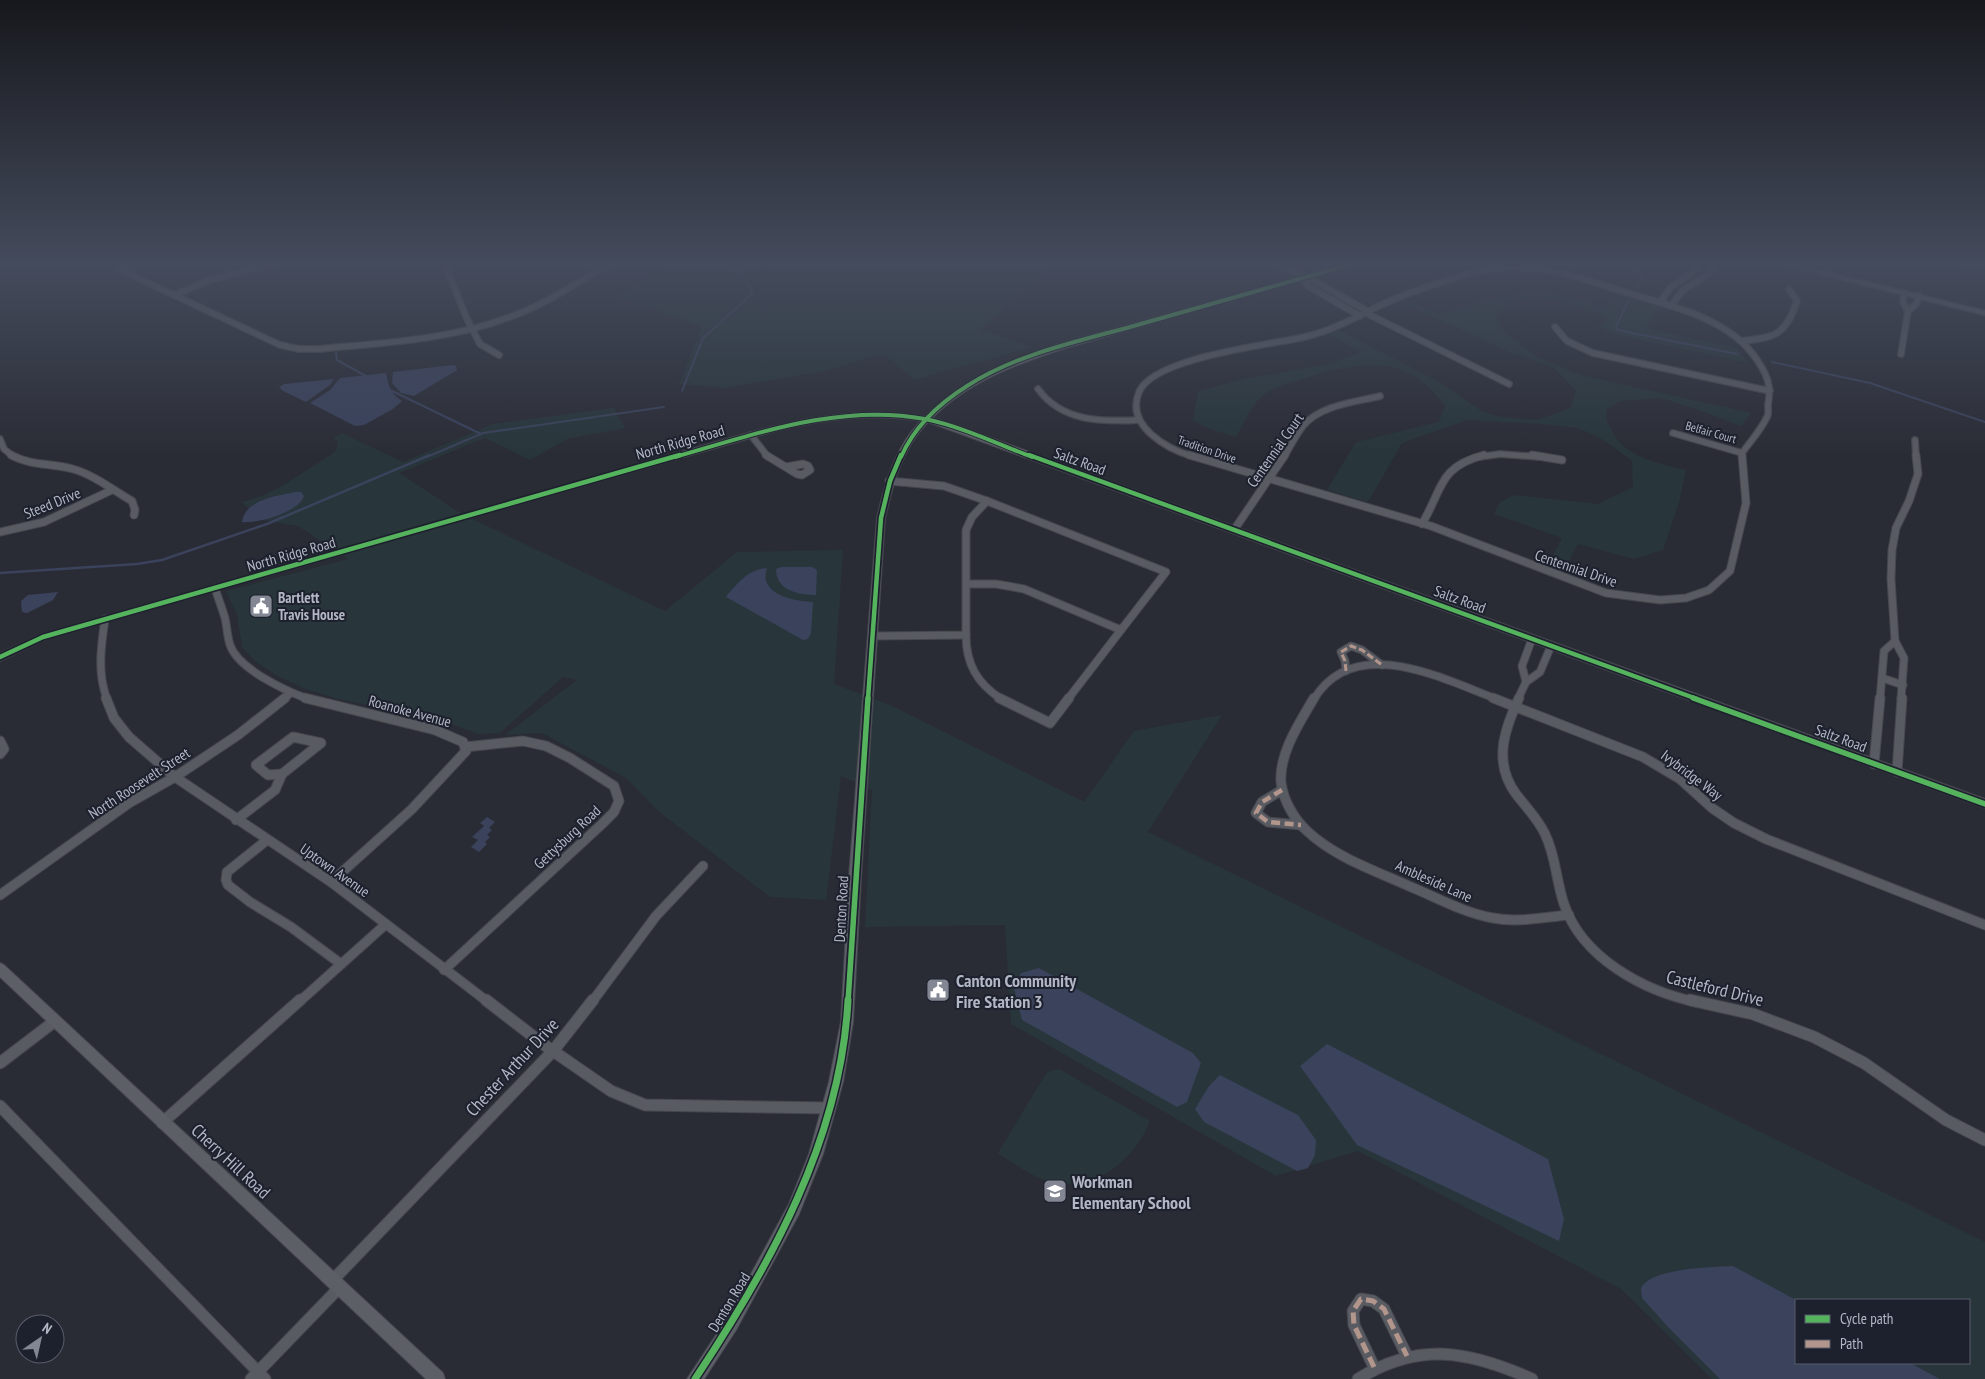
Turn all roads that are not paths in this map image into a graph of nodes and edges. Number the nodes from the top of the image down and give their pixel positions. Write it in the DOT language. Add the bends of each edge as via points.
graph roads {
  1 [pos="240,326"];
  2 [pos="482,326"];
  3 [pos="1136,326"];
  4 [pos="1338,326"];
  5 [pos="1395,326"];
  6 [pos="1554,326"];
  7 [pos="1720,326"];
  8 [pos="1788,326"];
  9 [pos="1906,326"];
  10 [pos="472,329"];
  11 [pos="1741,340"];
  12 [pos="1902,354"];
  13 [pos="499,355"];
  14 [pos="1509,384"];
  15 [pos="1038,389"];
  16 [pos="1770,391"];
  17 [pos="1380,396"];
  18 [pos="927,419"];
  19 [pos="1140,420"];
  20 [pos="1673,433"];
  21 [pos="751,435"];
  22 [pos="0,439"];
  23 [pos="1915,440"];
  24 [pos="1742,453"];
  25 [pos="1562,460"];
  26 [pos="786,467"];
  27 [pos="1270,480"];
  28 [pos="889,481"];
  29 [pos="112,490"];
  30 [pos="987,501"];
  31 [pos="134,515"];
  32 [pos="1422,524"];
  33 [pos="1234,530"];
  34 [pos="0,532"];
  35 [pos="967,584"];
  36 [pos="215,588"];
  37 [pos="106,619"];
  38 [pos="1121,630"];
  39 [pos="966,635"];
  40 [pos="873,636"];
  41 [pos="1532,639"];
  42 [pos="1895,641"];
  43 [pos="1551,646"];
  44 [pos="0,657"];
  45 [pos="1382,665"];
  46 [pos="1346,671"];
  47 [pos="1882,678"];
  48 [pos="1526,682"];
  49 [pos="1903,685"];
  50 [pos="291,693"];
  51 [pos="1515,706"];
  52 [pos="0,741"];
  53 [pos="465,747"];
  54 [pos="0,754"];
  55 [pos="1874,764"];
  56 [pos="1897,772"];
  57 [pos="282,774"];
  58 [pos="175,777"];
  59 [pos="1282,790"];
  60 [pos="1985,804"];
  61 [pos="236,820"];
  62 [pos="1301,825"];
  63 [pos="267,840"];
  64 [pos="703,866"];
  65 [pos="331,882"];
  66 [pos="0,895"];
  67 [pos="1569,915"];
  68 [pos="386,924"];
  69 [pos="1985,925"];
  70 [pos="341,964"];
  71 [pos="0,969"];
  72 [pos="444,970"];
  73 [pos="55,1021"];
  74 [pos="553,1051"];
  75 [pos="0,1063"];
  76 [pos="0,1106"];
  77 [pos="830,1108"];
  78 [pos="162,1122"];
  79 [pos="1985,1140"];
  80 [pos="336,1285"];
  81 [pos="1407,1356"];
  82 [pos="1374,1367"];
  83 [pos="258,1376"];
  84 [pos="437,1379"];
  85 [pos="695,1379"];
  86 [pos="1358,1379"];
  87 [pos="1532,1379"];
  1 -- 10 [label="street" via="280,345 315,349"];
  2 -- 10 [label="street"];
  3 -- 18 [label="street" via="1030,357 964,386"];
  4 -- 19 [label="street" via="1310,337 1205,356 1167,368 1148,379 1140,389 1135,403"];
  5 -- 14 [label="street"];
  6 -- 16 [label="street" via="1567,341 1593,352"];
  7 -- 11 [label="street"];
  8 -- 11 [label="street" via="1771,336"];
  9 -- 12 [label="street"];
  10 -- 13 [label="street" via="480,344"];
  11 -- 16 [label="street" via="1761,366"];
  15 -- 19 [label="street" via="1051,406 1066,412 1101,420"];
  16 -- 24 [label="street" via="1768,416"];
  17 -- 27 [label="street, Centennial Court" via="1329,409 1315,416 1304,425"];
  18 -- 21 [label="street, North Ridge Road" via="852,414 810,419"];
  18 -- 28 [label="street, Denton Road" via="902,450"];
  18 -- 33 [label="street, Saltz Road"];
  19 -- 27 [label="street, Tradition Drive" via="1148,431 1172,448"];
  20 -- 24 [label="street, Belfair Court"];
  21 -- 26 [label="street" via="764,455"];
  21 -- 36 [label="street, North Ridge Road"];
  22 -- 29 [label="street" via="2,447 11,456 74,469"];
  23 -- 42 [label="street" via="1918,474 1896,528 1892,550"];
  24 -- 32 [label="street, Centennial Drive" via="1746,503 1730,572 1709,590 1686,598 1655,600 1606,593"];
  25 -- 32 [label="street" via="1510,453 1490,454 1458,465 1447,474"];
  27 -- 32 [label="street, Centennial Drive"];
  27 -- 33 [label="street, Centennial Court"];
  28 -- 30 [label="street" via="944,486"];
  28 -- 40 [label="street, Denton Road" via="880,527"];
  29 -- 31 [label="street" via="132,501"];
  29 -- 34 [label="street, Steed Drive" via="52,520"];
  30 -- 35 [label="street" via="972,517 966,530"];
  30 -- 38 [label="street" via="1166,572"];
  33 -- 41 [label="street, Saltz Road"];
  35 -- 38 [label="street" via="1017,588"];
  35 -- 39 [label="street"];
  36 -- 37 [label="street, North Ridge Road"];
  36 -- 50 [label="street, Roanoke Avenue" via="230,646 238,658 254,672"];
  37 -- 44 [label="street, North Ridge Road" via="43,637"];
  37 -- 58 [label="street, Uptown Avenue" via="100,673 114,718 130,737"];
  38 -- 39 [label="street" via="1050,723 1000,699 984,687 969,664"];
  39 -- 40 [label="street"];
  40 -- 77 [label="street, Denton Road" via="847,1022"];
  41 -- 43 [label="street, Saltz Road"];
  41 -- 48 [label="street, Castleford Drive" via="1522,666"];
  42 -- 47 [label="street" via="1884,651"];
  42 -- 49 [label="street" via="1904,658"];
  43 -- 48 [label="street, Castleford Drive" via="1540,672"];
  43 -- 55 [label="street, Saltz Road"];
  45 -- 46 [label="street, Ivybridge Way"];
  45 -- 46 [label="street" via="1363,650 1349,646 1341,652 1346,661"];
  45 -- 51 [label="street, Ivybridge Way" via="1417,669"];
  46 -- 59 [label="street" via="1322,688 1290,742 1284,756"];
  47 -- 49 [label="street"];
  47 -- 55 [label="street"];
  48 -- 51 [label="street, Castleford Drive"];
  49 -- 56 [label="street"];
  50 -- 53 [label="street, Roanoke Avenue" via="320,704 435,730 463,742"];
  50 -- 58 [label="street, North Roosevelt Street" via="238,735"];
  51 -- 67 [label="street, Castleford Drive" via="1500,750 1504,772 1549,841"];
  51 -- 69 [label="street, Ivybridge Way" via="1655,763 1680,779 1712,808 1766,839"];
  52 -- 54 [label="street" via="4,749"];
  53 -- 65 [label="street" via="462,756 412,809"];
  53 -- 72 [label="street, Gettysburg Road" via="536,743 614,786 619,801 614,812 602,824"];
  55 -- 56 [label="street, Saltz Road"];
  56 -- 60 [label="street, Saltz Road"];
  57 -- 57 [label="street" via="313,749 321,743 293,738 256,765 268,775"];
  57 -- 61 [label="street" via="275,790"];
  58 -- 61 [label="street, Uptown Avenue"];
  58 -- 66 [label="street, North Roosevelt Street" via="129,803"];
  59 -- 62 [label="street"];
  59 -- 62 [label="street" via="1259,803 1256,813 1268,822"];
  61 -- 63 [label="street, Uptown Avenue"];
  62 -- 67 [label="street, Ambleside Lane" via="1339,853 1469,912 1520,919"];
  63 -- 65 [label="street, Uptown Avenue"];
  63 -- 70 [label="street" via="227,872 228,885"];
  64 -- 74 [label="street, Chester Arthur Drive" via="656,916"];
  65 -- 68 [label="street, Uptown Avenue"];
  67 -- 79 [label="street, Castleford Drive" via="1596,950 1638,981 1673,996 1750,1013 1807,1034 1868,1066 1950,1123"];
  68 -- 70 [label="street"];
  68 -- 72 [label="street, Uptown Avenue"];
  70 -- 78 [label="street"];
  71 -- 73 [label="street, Cherry Hill Road"];
  72 -- 74 [label="street, Uptown Avenue"];
  73 -- 75 [label="street"];
  73 -- 78 [label="street, Cherry Hill Road"];
  74 -- 77 [label="street, Uptown Avenue" via="610,1091 645,1105"];
  74 -- 80 [label="street, Chester Arthur Drive"];
  76 -- 83 [label="street"];
  77 -- 85 [label="street, Denton Road" via="794,1209 731,1325"];
  78 -- 80 [label="street, Cherry Hill Road"];
  80 -- 83 [label="street, Chester Arthur Drive"];
  80 -- 84 [label="street, Cherry Hill Road"];
  81 -- 82 [label="street"];
  81 -- 82 [label="street" via="1384,1308 1373,1301 1361,1300 1353,1312 1354,1325"];
  81 -- 87 [label="street" via="1450,1354 1473,1357 1510,1368"];
  82 -- 86 [label="street"];
}
